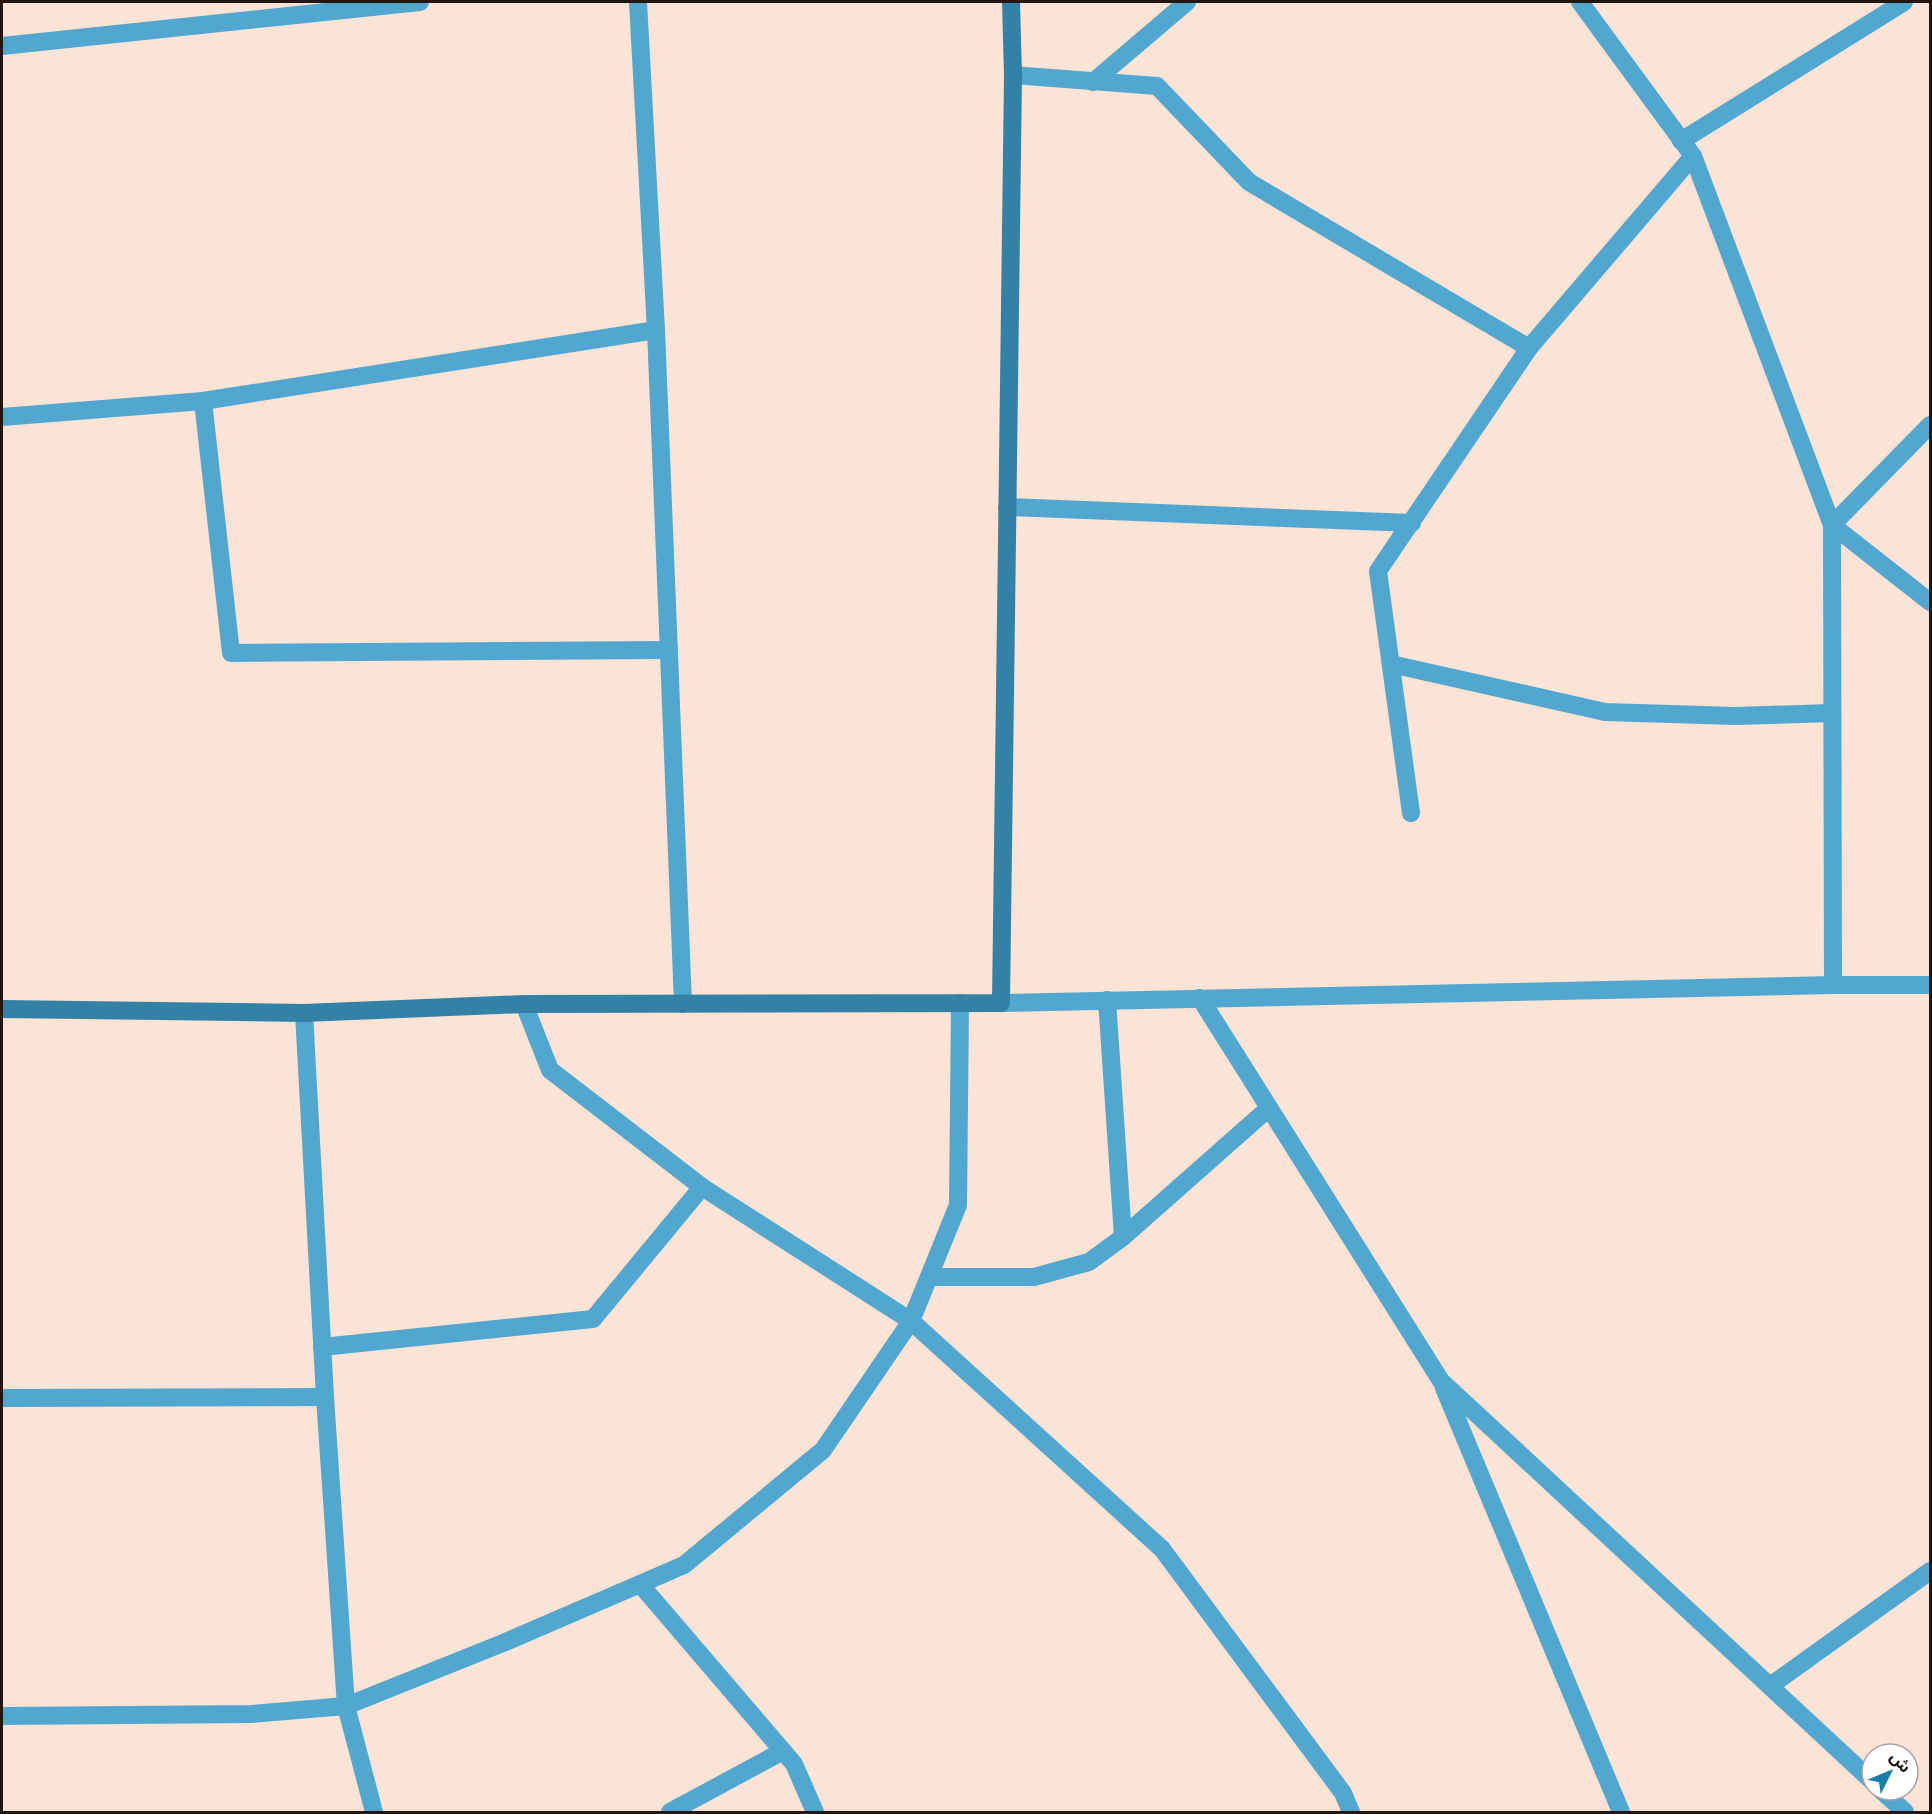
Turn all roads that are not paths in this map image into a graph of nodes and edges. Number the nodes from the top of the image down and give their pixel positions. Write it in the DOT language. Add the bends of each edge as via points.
graph roads {
  1 [pos="420,2"];
  2 [pos="638,2"];
  3 [pos="1011,2"];
  4 [pos="1187,2"];
  5 [pos="1580,2"];
  6 [pos="1904,2"];
  7 [pos="2,46"];
  8 [pos="1013,75"];
  9 [pos="1093,82"];
  10 [pos="1681,141"];
  11 [pos="1693,156"];
  12 [pos="656,330"];
  13 [pos="1529,348"];
  14 [pos="203,401"];
  15 [pos="2,417"];
  16 [pos="1930,425"];
  17 [pos="1007,507"];
  18 [pos="1412,523"];
  19 [pos="1832,525"];
  20 [pos="1930,602"];
  21 [pos="669,650"];
  22 [pos="1391,664"];
  23 [pos="1832,713"];
  24 [pos="1411,813"];
  25 [pos="1833,984"];
  26 [pos="1930,985"];
  27 [pos="1200,998"];
  28 [pos="1107,1000"];
  29 [pos="960,1003"];
  30 [pos="1001,1003"];
  31 [pos="524,1004"];
  32 [pos="683,1004"];
  33 [pos="2,1010"];
  34 [pos="304,1013"];
  35 [pos="1269,1108"];
  36 [pos="702,1187"];
  37 [pos="1123,1237"];
  38 [pos="929,1277"];
  39 [pos="911,1320"];
  40 [pos="322,1347"];
  41 [pos="1441,1381"];
  42 [pos="325,1397"];
  43 [pos="2,1398"];
  44 [pos="1930,1571"];
  45 [pos="640,1584"];
  46 [pos="1770,1686"];
  47 [pos="346,1706"];
  48 [pos="2,1716"];
  49 [pos="783,1751"];
  50 [pos="1860,1770"];
  51 [pos="374,1812"];
  52 [pos="670,1812"];
  53 [pos="815,1812"];
  54 [pos="1351,1812"];
  55 [pos="1621,1812"];
  1 -- 7 [label="street"];
  2 -- 12 [label="street"];
  3 -- 8 [label="main road"];
  4 -- 9 [label="street"];
  5 -- 10 [label="street"];
  6 -- 10 [label="street"];
  8 -- 9 [label="street"];
  8 -- 17 [label="main road"];
  9 -- 13 [label="street" via="1157,86 1249,182"];
  10 -- 11 [label="street"];
  11 -- 13 [label="street"];
  11 -- 19 [label="street"];
  12 -- 14 [label="street"];
  12 -- 21 [label="street"];
  13 -- 18 [label="street"];
  14 -- 15 [label="street"];
  14 -- 21 [label="street" via="231,653"];
  16 -- 19 [label="street"];
  17 -- 18 [label="street"];
  17 -- 30 [label="main road"];
  18 -- 22 [label="street" via="1378,572"];
  19 -- 20 [label="street"];
  19 -- 23 [label="street"];
  21 -- 32 [label="street"];
  22 -- 23 [label="street" via="1605,712 1737,716"];
  22 -- 24 [label="street"];
  23 -- 25 [label="street"];
  25 -- 26 [label="street"];
  25 -- 27 [label="street"];
  27 -- 28 [label="street"];
  27 -- 35 [label="street"];
  28 -- 30 [label="street"];
  28 -- 37 [label="street"];
  29 -- 30 [label="main road"];
  29 -- 32 [label="main road"];
  29 -- 38 [label="street" via="958,1205"];
  31 -- 32 [label="main road"];
  31 -- 34 [label="main road"];
  31 -- 36 [label="street" via="550,1070"];
  33 -- 34 [label="main road"];
  34 -- 40 [label="street"];
  35 -- 37 [label="street"];
  35 -- 41 [label="street"];
  36 -- 39 [label="street"];
  36 -- 40 [label="street" via="593,1319"];
  37 -- 38 [label="street" via="1089,1262 1034,1277"];
  38 -- 39 [label="street"];
  39 -- 45 [label="street" via="823,1450 684,1565"];
  39 -- 54 [label="street" via="1162,1549 1343,1793"];
  40 -- 42 [label="street"];
  41 -- 46 [label="street"];
  41 -- 55 [label="street"];
  42 -- 43 [label="street"];
  42 -- 47 [label="street"];
  44 -- 46 [label="street"];
  45 -- 47 [label="street"];
  45 -- 49 [label="street"];
  46 -- 50 [label="street"];
  47 -- 48 [label="street" via="252,1714"];
  47 -- 51 [label="street"];
  49 -- 52 [label="street"];
  49 -- 53 [label="street" via="794,1764"];
}
